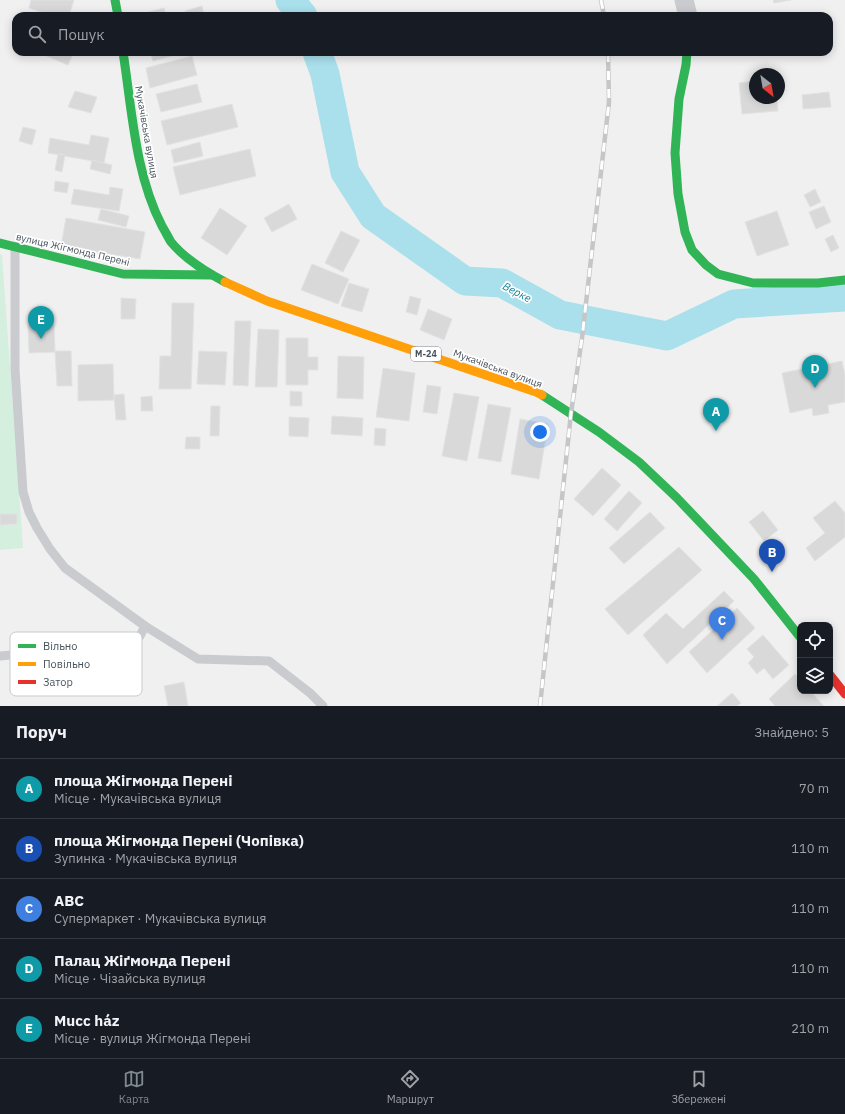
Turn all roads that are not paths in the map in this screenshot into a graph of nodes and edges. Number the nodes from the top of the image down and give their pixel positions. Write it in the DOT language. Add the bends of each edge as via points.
graph roads {
  1 [pos="115,0"];
  2 [pos="684,0"];
  3 [pos="117,12"];
  4 [pos="687,12"];
  5 [pos="124,56"];
  6 [pos="687,56"];
  7 [pos="0,243"];
  8 [pos="15,246"];
  9 [pos="212,275"];
  10 [pos="845,280"];
  11 [pos="145,626"];
  12 [pos="142,632"];
  13 [pos="797,634"];
  14 [pos="10,655"];
  15 [pos="0,656"];
  16 [pos="833,679"];
  17 [pos="845,694"];
  18 [pos="323,706"];
  1 -- 3 [label="main road"];
  2 -- 4 [label="street"];
  5 -- 9 [label="main road, Мукачівська вулиця / М-24" via="138,154 152,206 172,243"];
  6 -- 10 [label="main road" via="679,99 675,153 679,202 685,232 692,250 718,274 753,283 818,283"];
  7 -- 8 [label="main road, вулиця Жігмонда Перені"];
  8 -- 9 [label="main road, вулиця Жігмонда Перені" via="123,274"];
  8 -- 11 [label="lane" via="15,369 23,492 29,512 50,549 65,568"];
  9 -- 13 [label="main road, Мукачівська вулиця / М-24" via="266,300 536,392 566,410 639,462 677,498 754,579"];
  11 -- 12 [label="lane"];
  11 -- 18 [label="lane" via="198,659 269,661"];
  14 -- 15 [label="lane"];
  16 -- 17 [label="main road"];
}
